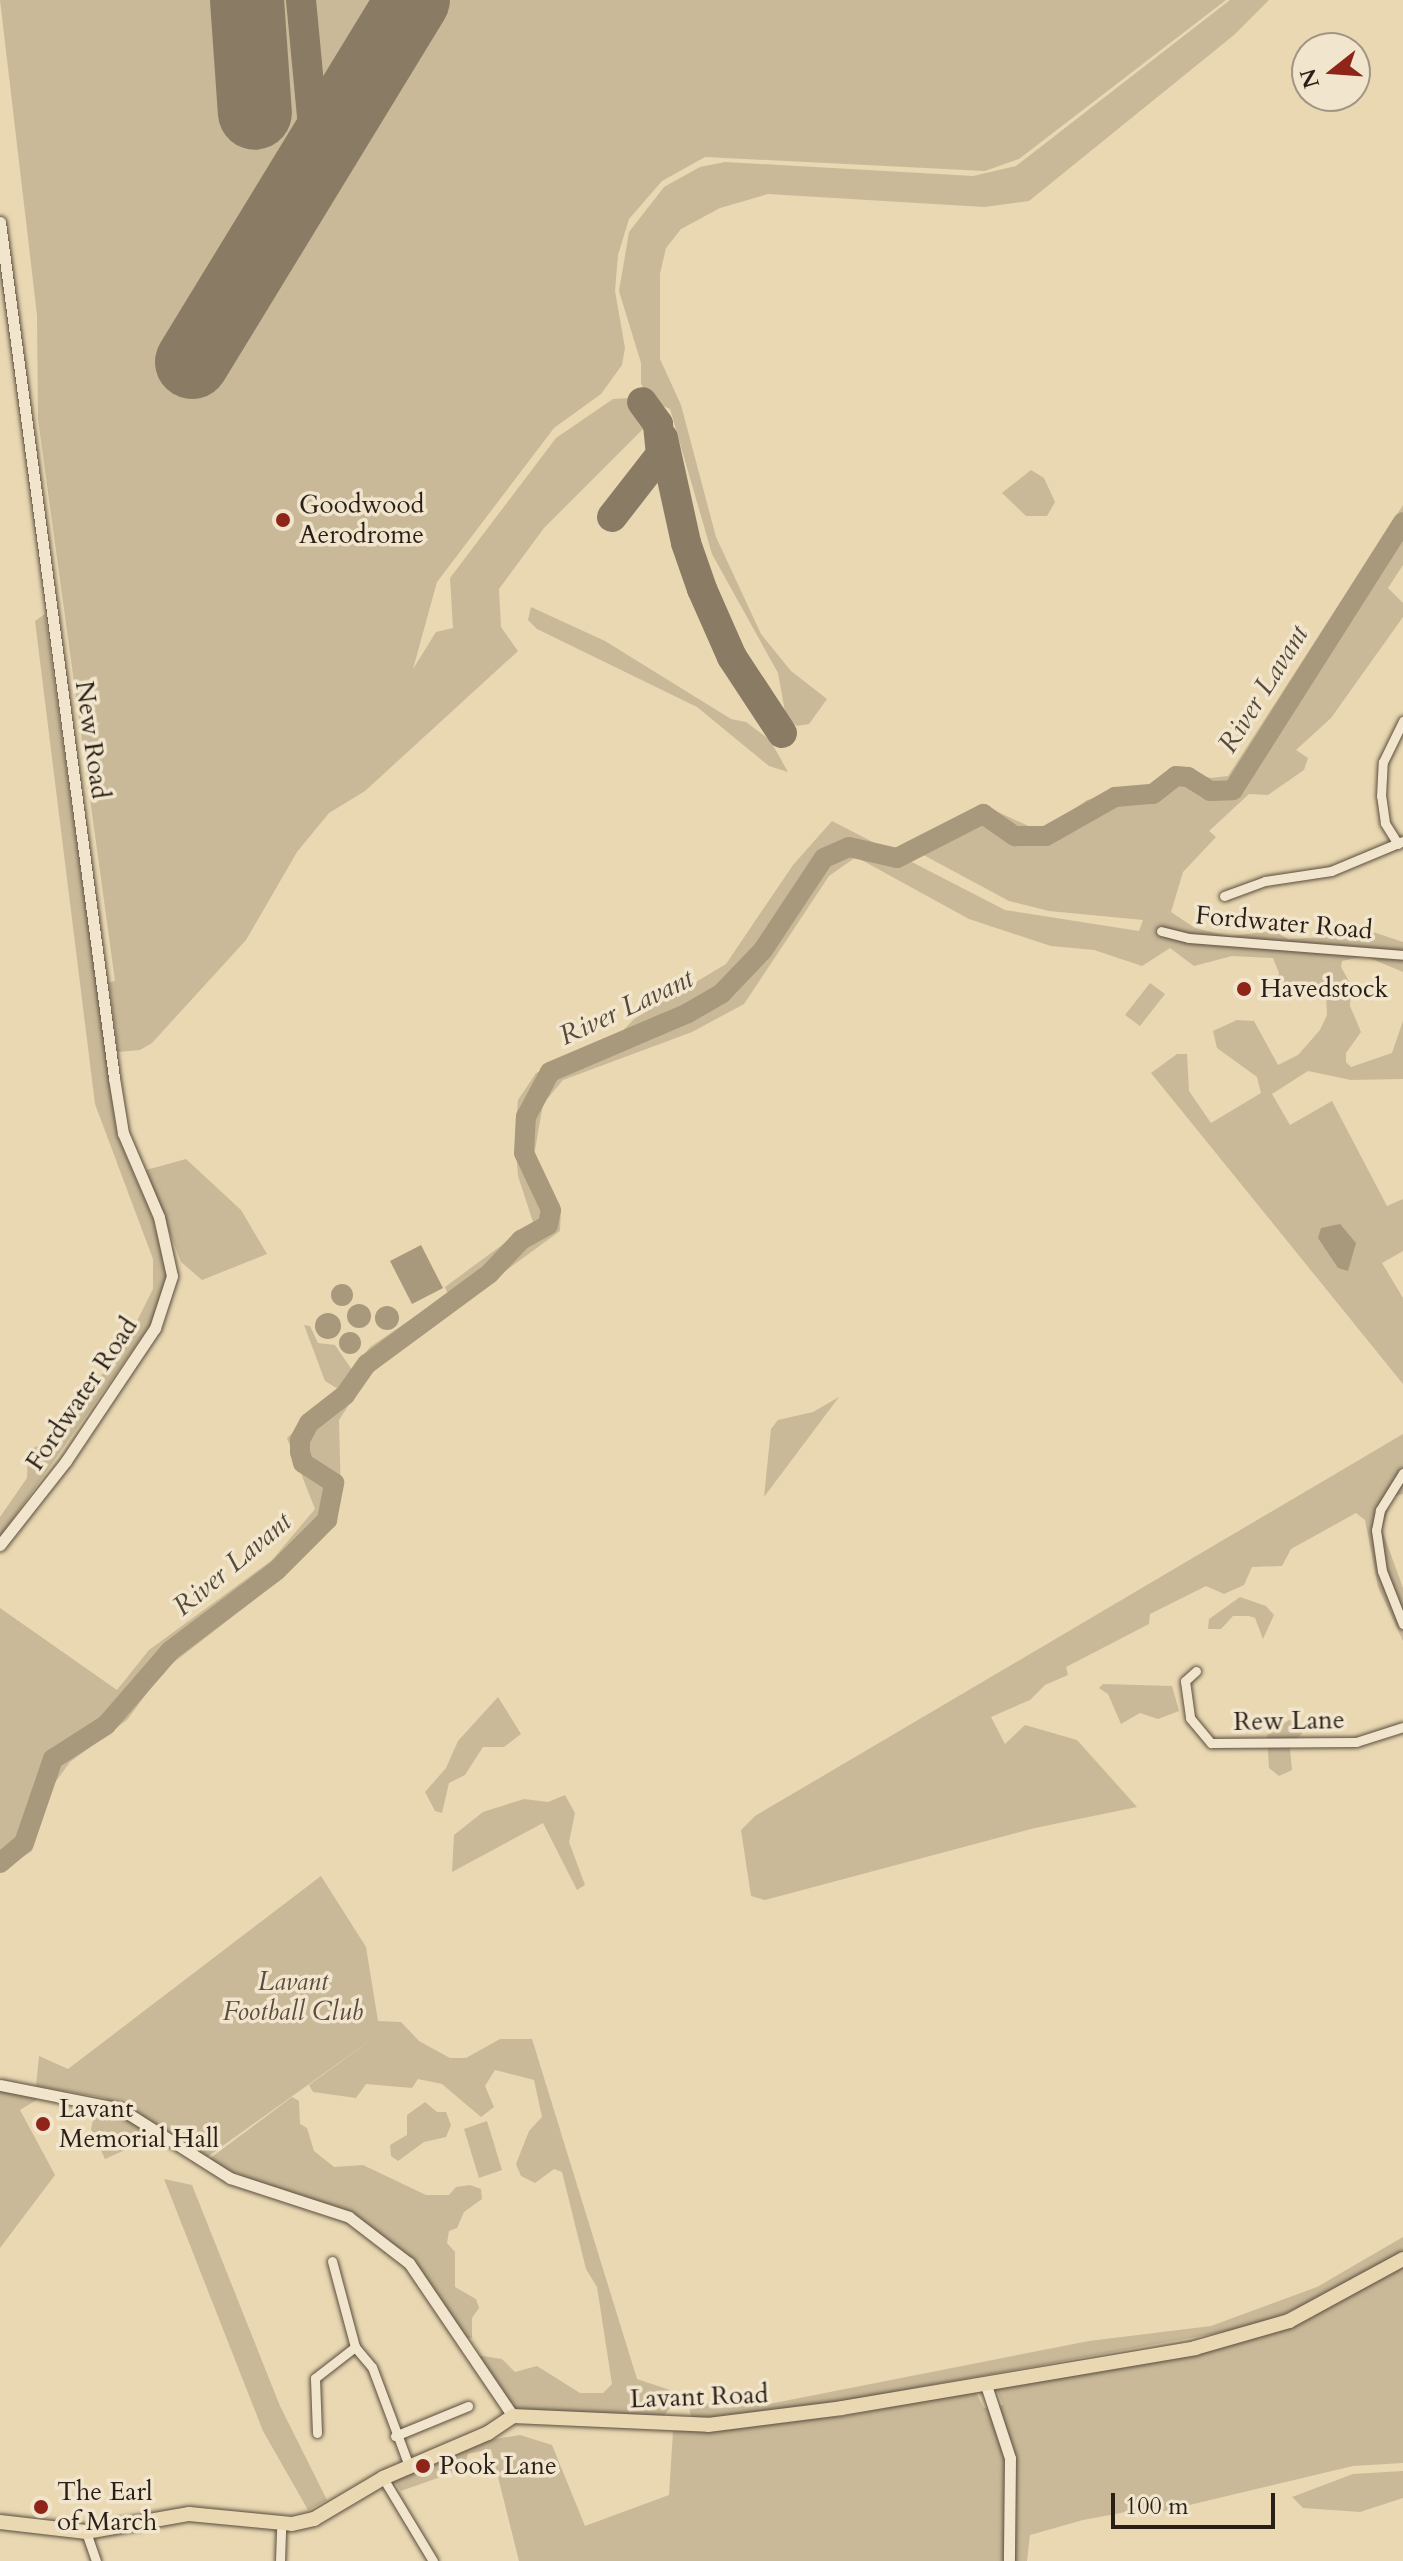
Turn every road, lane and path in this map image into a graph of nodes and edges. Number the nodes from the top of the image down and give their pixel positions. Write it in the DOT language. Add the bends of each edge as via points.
graph roads {
  1 [pos="0,222"];
  2 [pos="1403,721"];
  3 [pos="1401,843"];
  4 [pos="1224,896"];
  5 [pos="1161,931"];
  6 [pos="1403,955"];
  7 [pos="171,1256"];
  8 [pos="1403,1473"];
  9 [pos="0,1545"];
  10 [pos="1403,1624"];
  11 [pos="1196,1671"];
  12 [pos="1403,1727"];
  13 [pos="0,2085"];
  14 [pos="1403,2259"];
  15 [pos="332,2261"];
  16 [pos="355,2347"];
  17 [pos="985,2382"];
  18 [pos="468,2406"];
  19 [pos="513,2416"];
  20 [pos="317,2433"];
  21 [pos="395,2436"];
  22 [pos="409,2466"];
  23 [pos="383,2478"];
  24 [pos="0,2522"];
  25 [pos="281,2523"];
  26 [pos="86,2532"];
  27 [pos="96,2561"];
  28 [pos="280,2561"];
  29 [pos="433,2561"];
  30 [pos="1009,2561"];
  1 -- 7 [label="street, New Road" via="118,1105 123,1133"];
  2 -- 3 [label="street" via="1383,762 1381,796 1385,823"];
  3 -- 4 [label="street" via="1331,871 1265,881"];
  5 -- 6 [label="street, Fordwater Road" via="1189,938"];
  7 -- 9 [label="street, Fordwater Road" via="168,1298 155,1328 66,1461"];
  8 -- 10 [label="street" via="1380,1510 1376,1530 1382,1571"];
  11 -- 12 [label="street, Rew Lane" via="1185,1681 1190,1718 1211,1743 1356,1742"];
  13 -- 19 [label="street" via="121,2109 230,2178 349,2217 409,2263"];
  14 -- 17 [label="main road, Lavant Road" via="1326,2304 1261,2332"];
  15 -- 16 [label="street"];
  16 -- 20 [label="street" via="315,2378"];
  16 -- 21 [label="street" via="372,2367"];
  17 -- 19 [label="main road, Lavant Road" via="708,2425"];
  17 -- 30 [label="street" via="1010,2458"];
  18 -- 21 [label="street"];
  19 -- 22 [label="main road" via="488,2433"];
  21 -- 22 [label="street"];
  22 -- 23 [label="main road"];
  23 -- 25 [label="main road" via="314,2519"];
  23 -- 29 [label="street"];
  24 -- 26 [label="main road"];
  25 -- 26 [label="main road" via="189,2514"];
  25 -- 28 [label="street"];
  26 -- 27 [label="street"];
}
